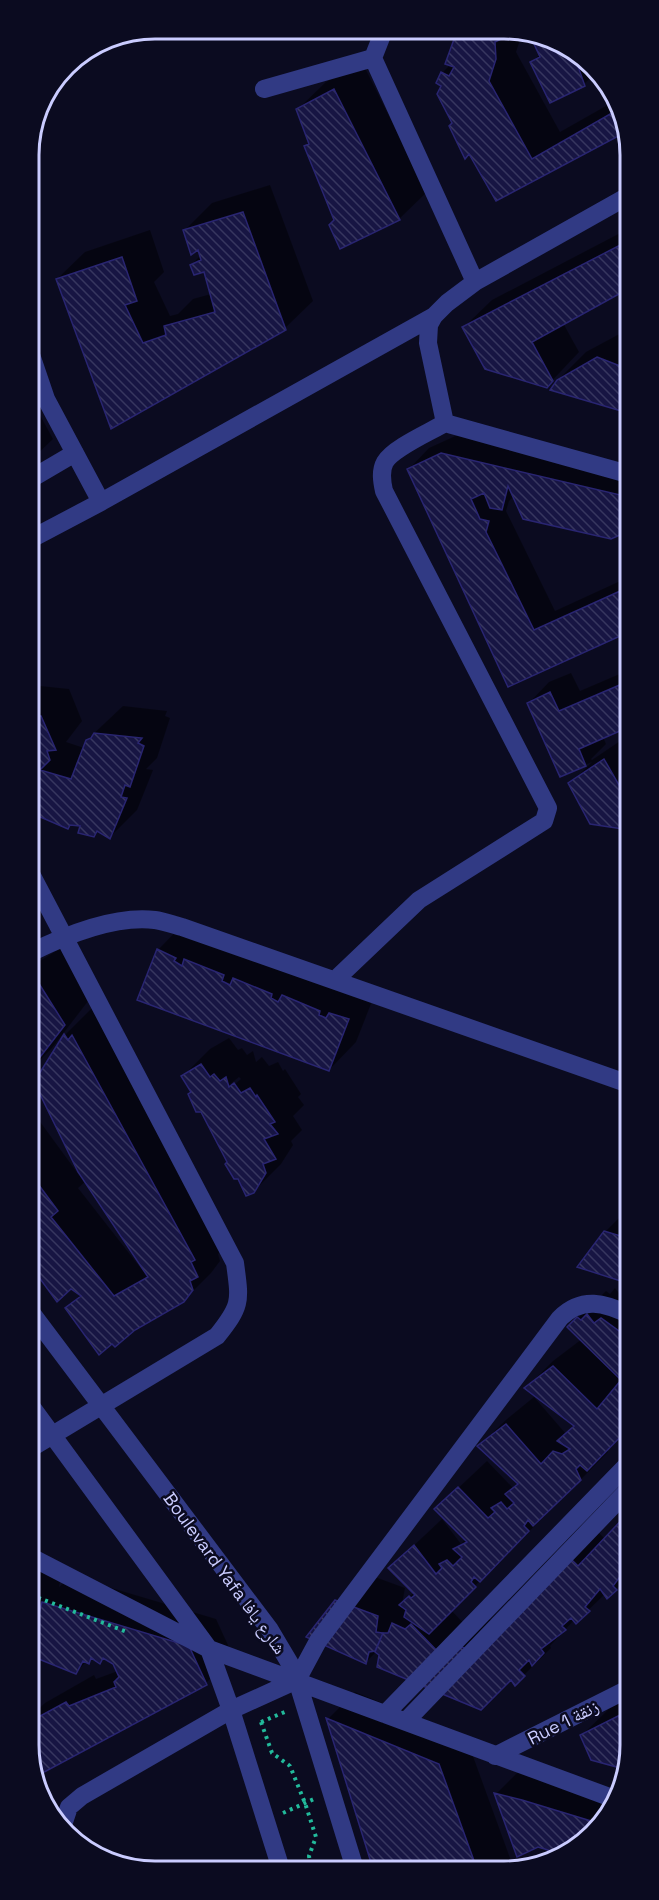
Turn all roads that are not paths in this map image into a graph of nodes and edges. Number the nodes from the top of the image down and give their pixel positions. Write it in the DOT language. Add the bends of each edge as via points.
graph roads {
  1 [pos="380,39"];
  2 [pos="373,58"];
  3 [pos="264,89"];
  4 [pos="620,200"];
  5 [pos="475,282"];
  6 [pos="434,316"];
  7 [pos="39,381"];
  8 [pos="446,423"];
  9 [pos="75,453"];
  10 [pos="620,472"];
  11 [pos="39,474"];
  12 [pos="101,502"];
  13 [pos="39,535"];
  14 [pos="39,889"];
  15 [pos="63,936"];
  16 [pos="39,948"];
  17 [pos="335,980"];
  18 [pos="620,1081"];
  19 [pos="620,1311"];
  20 [pos="39,1323"];
  21 [pos="102,1405"];
  22 [pos="39,1417"];
  23 [pos="52,1434"];
  24 [pos="39,1443"];
  25 [pos="620,1472"];
  26 [pos="620,1498"];
  27 [pos="39,1561"];
  28 [pos="209,1649"];
  29 [pos="297,1680"];
  30 [pos="620,1693"];
  31 [pos="231,1710"];
  32 [pos="385,1714"];
  33 [pos="406,1721"];
  34 [pos="495,1756"];
  35 [pos="607,1796"];
  36 [pos="65,1818"];
  37 [pos="278,1861"];
  38 [pos="353,1861"];
  1 -- 2 [label="street"];
  2 -- 3 [label="street"];
  2 -- 5 [label="street"];
  4 -- 5 [label="street"];
  5 -- 6 [label="street"];
  6 -- 8 [label="street" via="428,343"];
  6 -- 12 [label="street"];
  7 -- 9 [label="street"];
  8 -- 10 [label="street"];
  8 -- 17 [label="street" via="395,452 385,462 381,478 384,491 548,808 544,821 419,900"];
  9 -- 11 [label="street"];
  9 -- 12 [label="street"];
  12 -- 13 [label="street"];
  14 -- 15 [label="street"];
  15 -- 16 [label="street"];
  15 -- 17 [label="street" via="112,922 155,920"];
  15 -- 21 [label="street" via="235,1263 239,1295 234,1315 217,1336"];
  17 -- 18 [label="street"];
  19 -- 29 [label="street" via="600,1303 583,1304 566,1312 318,1641"];
  20 -- 21 [label="street, Boulevard Yafa شارع يافا"];
  21 -- 23 [label="street"];
  21 -- 29 [label="street, Boulevard Yafa شارع يافا" via="270,1630"];
  22 -- 23 [label="street"];
  23 -- 24 [label="street"];
  23 -- 28 [label="street"];
  25 -- 32 [label="street"];
  26 -- 33 [label="street"];
  27 -- 28 [label="street"];
  28 -- 29 [label="street"];
  28 -- 31 [label="street"];
  29 -- 31 [label="street"];
  29 -- 32 [label="street"];
  29 -- 38 [label="street, Boulevard Yafa شارع يافا"];
  30 -- 34 [label="street, Rue 1 زنقة"];
  31 -- 36 [label="street" via="82,1796 69,1807"];
  31 -- 37 [label="street"];
  32 -- 33 [label="street"];
  33 -- 34 [label="street"];
  34 -- 35 [label="street"];
}
